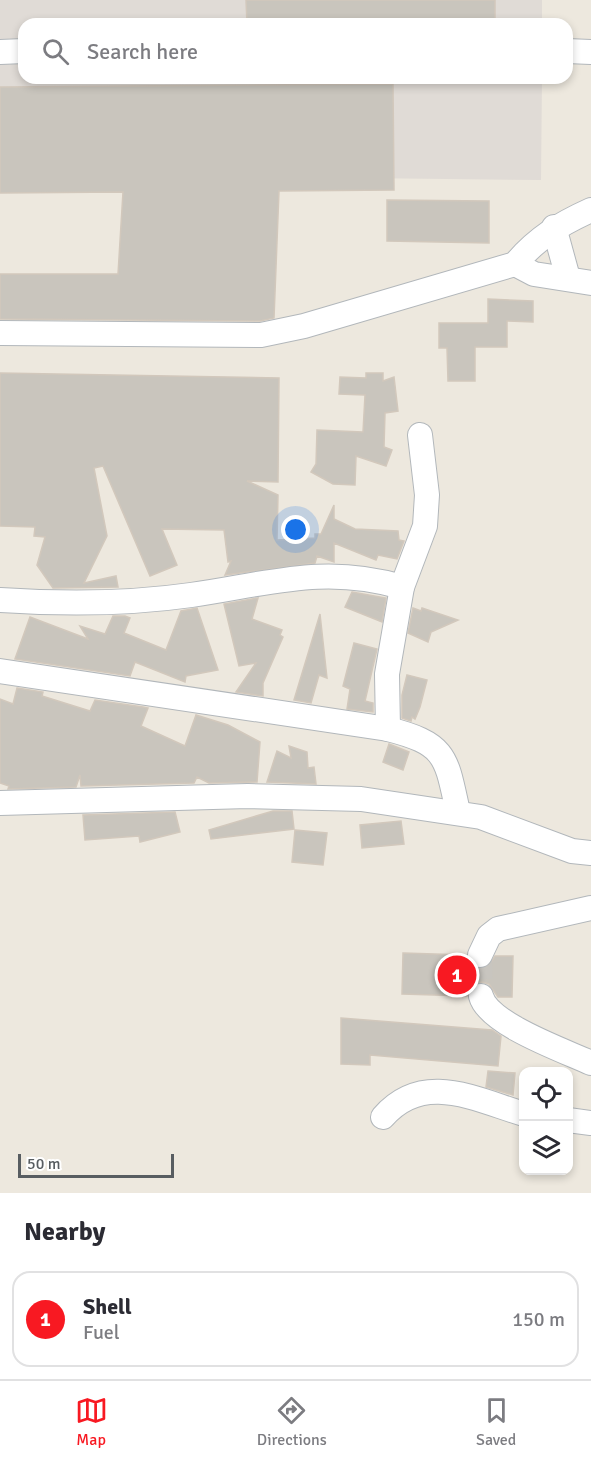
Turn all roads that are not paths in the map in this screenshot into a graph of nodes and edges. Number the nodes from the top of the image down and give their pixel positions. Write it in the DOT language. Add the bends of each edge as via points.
graph roads {
  1 [pos="18,51"];
  2 [pos="573,51"];
  3 [pos="591,51"];
  4 [pos="0,52"];
  5 [pos="591,210"];
  6 [pos="554,227"];
  7 [pos="515,264"];
  8 [pos="579,280"];
  9 [pos="0,333"];
  10 [pos="420,435"];
  11 [pos="402,587"];
  12 [pos="0,600"];
  13 [pos="0,671"];
  14 [pos="388,729"];
  15 [pos="0,803"];
  16 [pos="458,812"];
  17 [pos="591,853"];
  18 [pos="591,908"];
  19 [pos="480,955"];
  20 [pos="481,996"];
  21 [pos="591,1064"];
  22 [pos="519,1113"];
  23 [pos="383,1117"];
  24 [pos="573,1121"];
  25 [pos="591,1123"];
  1 -- 4 [label="street"];
  2 -- 3 [label="street"];
  5 -- 6 [label="street"];
  6 -- 7 [label="street"];
  6 -- 8 [label="street"];
  7 -- 8 [label="street" via="534,274"];
  7 -- 9 [label="street" via="261,335"];
  10 -- 11 [label="street" via="427,495 425,526"];
  11 -- 12 [label="street" via="330,575 151,599"];
  11 -- 14 [label="street" via="387,674"];
  13 -- 14 [label="street"];
  14 -- 16 [label="street" via="416,736 441,754 449,770"];
  15 -- 16 [label="street" via="328,796"];
  16 -- 17 [label="street" via="503,823 572,851"];
  18 -- 19 [label="street" via="498,929 489,936"];
  20 -- 21 [label="street" via="489,1010 509,1024"];
  22 -- 23 [label="street" via="447,1092 429,1091 404,1097"];
  24 -- 25 [label="street"];
}
